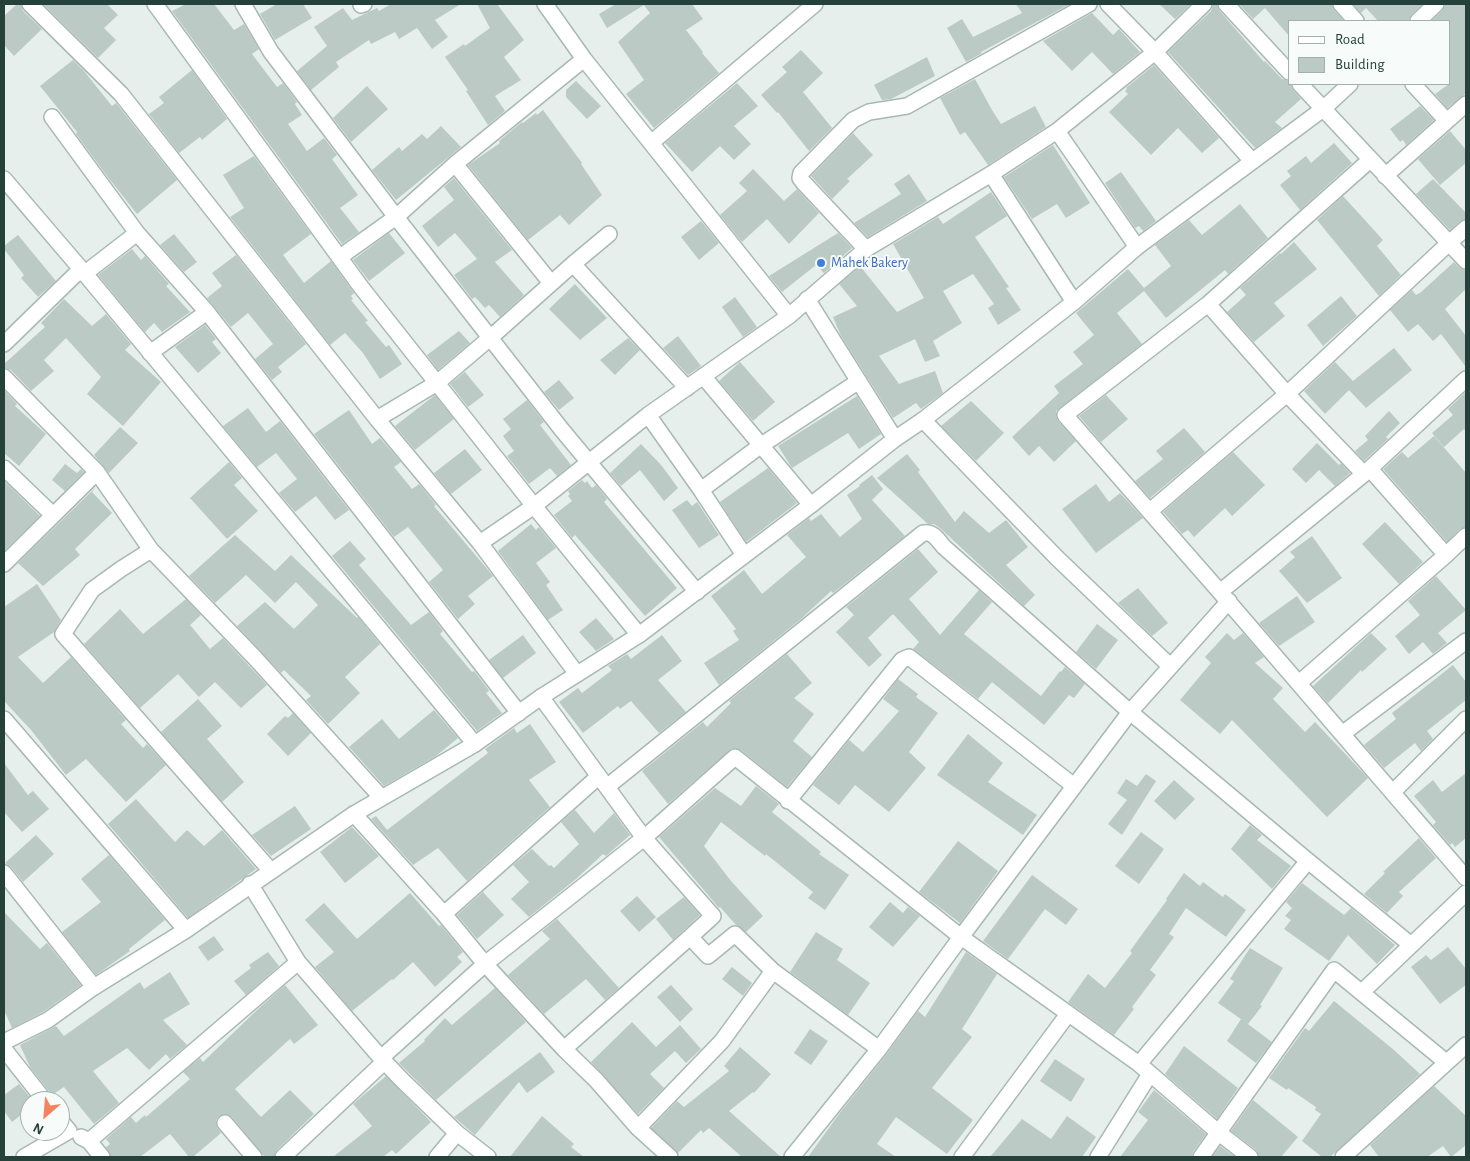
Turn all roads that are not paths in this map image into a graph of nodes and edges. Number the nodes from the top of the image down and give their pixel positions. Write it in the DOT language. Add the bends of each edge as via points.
graph roads {
  1 [pos="30,4"];
  2 [pos="155,4"];
  3 [pos="243,4"];
  4 [pos="545,4"];
  5 [pos="815,4"];
  6 [pos="1089,4"];
  7 [pos="1108,4"];
  8 [pos="1204,4"];
  9 [pos="1226,4"];
  10 [pos="1341,4"];
  11 [pos="1436,4"];
  12 [pos="1355,20"];
  13 [pos="1419,20"];
  14 [pos="1155,52"];
  15 [pos="584,59"];
  16 [pos="1288,71"];
  17 [pos="1301,85"];
  18 [pos="1349,85"];
  19 [pos="1414,85"];
  20 [pos="1466,104"];
  21 [pos="1323,109"];
  22 [pos="52,117"];
  23 [pos="1446,120"];
  24 [pos="1057,131"];
  25 [pos="651,143"];
  26 [pos="1370,160"];
  27 [pos="1252,161"];
  28 [pos="454,164"];
  29 [pos="991,174"];
  30 [pos="1385,176"];
  31 [pos="4,179"];
  32 [pos="396,217"];
  33 [pos="1466,228"];
  34 [pos="137,233"];
  35 [pos="609,234"];
  36 [pos="1449,243"];
  37 [pos="1137,247"];
  38 [pos="866,249"];
  39 [pos="340,257"];
  40 [pos="1466,262"];
  41 [pos="574,264"];
  42 [pos="82,272"];
  43 [pos="551,283"];
  44 [pos="807,300"];
  45 [pos="1074,302"];
  46 [pos="1208,304"];
  47 [pos="207,312"];
  48 [pos="789,316"];
  49 [pos="490,338"];
  50 [pos="4,344"];
  51 [pos="150,353"];
  52 [pos="703,376"];
  53 [pos="4,377"];
  54 [pos="1466,379"];
  55 [pos="859,381"];
  56 [pos="437,383"];
  57 [pos="687,388"];
  58 [pos="1287,394"];
  59 [pos="648,415"];
  60 [pos="377,420"];
  61 [pos="923,420"];
  62 [pos="895,439"];
  63 [pos="760,446"];
  64 [pos="588,463"];
  65 [pos="4,468"];
  66 [pos="98,472"];
  67 [pos="1367,472"];
  68 [pos="701,490"];
  69 [pos="812,505"];
  70 [pos="534,506"];
  71 [pos="1150,511"];
  72 [pos="53,515"];
  73 [pos="1466,536"];
  74 [pos="480,543"];
  75 [pos="151,550"];
  76 [pos="744,555"];
  77 [pos="1446,555"];
  78 [pos="4,564"];
  79 [pos="697,592"];
  80 [pos="1224,596"];
  81 [pos="639,635"];
  82 [pos="1466,642"];
  83 [pos="1170,666"];
  84 [pos="577,674"];
  85 [pos="1299,683"];
  86 [pos="541,696"];
  87 [pos="1130,712"];
  88 [pos="519,713"];
  89 [pos="4,719"];
  90 [pos="1466,719"];
  91 [pos="1342,734"];
  92 [pos="475,744"];
  93 [pos="603,781"];
  94 [pos="1074,786"];
  95 [pos="1393,792"];
  96 [pos="381,797"];
  97 [pos="788,801"];
  98 [pos="354,814"];
  99 [pos="644,838"];
  100 [pos="1308,862"];
  101 [pos="272,871"];
  102 [pos="4,873"];
  103 [pos="1466,878"];
  104 [pos="250,884"];
  105 [pos="1466,893"];
  106 [pos="444,914"];
  107 [pos="186,930"];
  108 [pos="690,937"];
  109 [pos="961,937"];
  110 [pos="1410,944"];
  111 [pos="298,962"];
  112 [pos="485,964"];
  113 [pos="773,971"];
  114 [pos="94,987"];
  115 [pos="1362,992"];
  116 [pos="1068,1014"];
  117 [pos="4,1042"];
  118 [pos="1466,1045"];
  119 [pos="564,1049"];
  120 [pos="879,1049"];
  121 [pos="4,1050"];
  122 [pos="382,1060"];
  123 [pos="1446,1062"];
  124 [pos="1139,1064"];
  125 [pos="1150,1074"];
  126 [pos="37,1091"];
  127 [pos="225,1123"];
  128 [pos="638,1128"];
  129 [pos="70,1130"];
  130 [pos="457,1132"];
  131 [pos="1218,1133"];
  132 [pos="45,1141"];
  133 [pos="89,1141"];
  134 [pos="24,1157"];
  135 [pos="102,1157"];
  136 [pos="254,1157"];
  137 [pos="283,1157"];
  138 [pos="437,1157"];
  139 [pos="488,1157"];
  140 [pos="670,1157"];
  141 [pos="792,1157"];
  142 [pos="962,1157"];
  143 [pos="1098,1157"];
  144 [pos="1200,1157"];
  145 [pos="1250,1157"];
  146 [pos="1344,1157"];
  1 -- 60 [label="street" via="121,94"];
  2 -- 39 [label="street"];
  3 -- 32 [label="street" via="272,52"];
  4 -- 15 [label="street"];
  5 -- 25 [label="street"];
  6 -- 38 [label="street" via="907,106 869,112 853,120 801,173 803,182"];
  7 -- 14 [label="street"];
  8 -- 14 [label="street"];
  9 -- 16 [label="street"];
  10 -- 12 [label="street"];
  11 -- 13 [label="street"];
  14 -- 24 [label="street"];
  14 -- 27 [label="street"];
  15 -- 25 [label="street"];
  15 -- 28 [label="street"];
  17 -- 21 [label="street"];
  18 -- 21 [label="street"];
  19 -- 23 [label="street"];
  20 -- 23 [label="street"];
  21 -- 26 [label="street"];
  21 -- 27 [label="street"];
  22 -- 34 [label="street"];
  23 -- 30 [label="street"];
  24 -- 29 [label="street"];
  24 -- 37 [label="street"];
  25 -- 48 [label="street"];
  26 -- 30 [label="street"];
  26 -- 46 [label="street"];
  27 -- 37 [label="street"];
  28 -- 32 [label="street"];
  28 -- 43 [label="street"];
  29 -- 38 [label="street"];
  29 -- 45 [label="street"];
  30 -- 36 [label="street"];
  31 -- 42 [label="street"];
  32 -- 39 [label="street"];
  32 -- 49 [label="street"];
  33 -- 36 [label="street"];
  34 -- 42 [label="street"];
  34 -- 47 [label="street"];
  35 -- 41 [label="street"];
  36 -- 40 [label="street"];
  36 -- 58 [label="street"];
  37 -- 45 [label="street"];
  38 -- 44 [label="street"];
  39 -- 56 [label="street"];
  41 -- 43 [label="street"];
  41 -- 57 [label="street"];
  42 -- 50 [label="street"];
  42 -- 51 [label="street"];
  43 -- 49 [label="street"];
  44 -- 48 [label="street"];
  44 -- 55 [label="street"];
  45 -- 61 [label="street"];
  46 -- 58 [label="street"];
  46 -- 71 [label="street" via="1065,415"];
  47 -- 51 [label="street"];
  47 -- 88 [label="street"];
  48 -- 52 [label="street"];
  49 -- 56 [label="street"];
  49 -- 64 [label="street"];
  51 -- 92 [label="street"];
  52 -- 57 [label="street"];
  52 -- 63 [label="street"];
  53 -- 66 [label="street"];
  54 -- 67 [label="street"];
  55 -- 62 [label="street"];
  55 -- 63 [label="street"];
  56 -- 60 [label="street"];
  56 -- 70 [label="street"];
  57 -- 59 [label="street"];
  58 -- 67 [label="street"];
  58 -- 71 [label="street"];
  59 -- 64 [label="street"];
  59 -- 68 [label="street"];
  60 -- 74 [label="street"];
  61 -- 62 [label="street"];
  61 -- 83 [label="street" via="1057,558"];
  62 -- 69 [label="street"];
  63 -- 68 [label="street"];
  63 -- 69 [label="street"];
  64 -- 70 [label="street"];
  64 -- 79 [label="street"];
  65 -- 72 [label="street"];
  66 -- 72 [label="street"];
  66 -- 75 [label="street"];
  67 -- 77 [label="street"];
  67 -- 80 [label="street"];
  68 -- 76 [label="street"];
  69 -- 76 [label="street"];
  70 -- 74 [label="street"];
  70 -- 81 [label="street"];
  71 -- 80 [label="street"];
  72 -- 78 [label="street"];
  73 -- 77 [label="street"];
  74 -- 84 [label="street"];
  75 -- 96 [label="street" via="255,658"];
  75 -- 101 [label="street" via="92,590 64,634"];
  76 -- 79 [label="street"];
  77 -- 85 [label="street"];
  79 -- 81 [label="street"];
  80 -- 83 [label="street"];
  80 -- 85 [label="street"];
  81 -- 84 [label="street"];
  82 -- 91 [label="street"];
  83 -- 87 [label="street"];
  84 -- 86 [label="street"];
  85 -- 91 [label="street"];
  86 -- 88 [label="street"];
  86 -- 93 [label="street"];
  87 -- 93 [label="street" via="928,532"];
  87 -- 94 [label="street"];
  87 -- 100 [label="street"];
  88 -- 92 [label="street"];
  89 -- 107 [label="street"];
  90 -- 95 [label="street"];
  91 -- 95 [label="street"];
  92 -- 96 [label="street"];
  93 -- 99 [label="street"];
  93 -- 106 [label="street"];
  94 -- 97 [label="street" via="909,657 902,660"];
  94 -- 109 [label="street"];
  95 -- 103 [label="street"];
  96 -- 98 [label="street"];
  97 -- 99 [label="street" via="735,757"];
  97 -- 109 [label="street"];
  98 -- 101 [label="street"];
  98 -- 106 [label="street"];
  99 -- 108 [label="street" via="713,916"];
  99 -- 112 [label="street"];
  100 -- 110 [label="street"];
  100 -- 124 [label="street"];
  101 -- 104 [label="street"];
  102 -- 114 [label="street"];
  104 -- 107 [label="street"];
  104 -- 111 [label="street"];
  105 -- 110 [label="street"];
  106 -- 112 [label="street"];
  107 -- 114 [label="street"];
  108 -- 113 [label="street" via="708,956 734,934"];
  108 -- 119 [label="street"];
  109 -- 116 [label="street"];
  109 -- 120 [label="street"];
  110 -- 115 [label="street"];
  111 -- 122 [label="street"];
  111 -- 133 [label="street"];
  112 -- 119 [label="street"];
  112 -- 122 [label="street"];
  113 -- 120 [label="street"];
  113 -- 128 [label="street" via="722,1040"];
  114 -- 117 [label="street" via="48,1020"];
  115 -- 123 [label="street"];
  115 -- 131 [label="street" via="1334,970"];
  116 -- 124 [label="street"];
  116 -- 142 [label="street"];
  118 -- 123 [label="street"];
  119 -- 128 [label="street"];
  120 -- 141 [label="street"];
  121 -- 126 [label="street"];
  122 -- 130 [label="street"];
  122 -- 137 [label="street"];
  123 -- 146 [label="street"];
  124 -- 125 [label="street"];
  125 -- 131 [label="street"];
  125 -- 143 [label="street"];
  127 -- 136 [label="street"];
  128 -- 140 [label="street"];
  129 -- 133 [label="street"];
  130 -- 138 [label="street"];
  130 -- 139 [label="street"];
  131 -- 144 [label="street"];
  131 -- 145 [label="street"];
  132 -- 134 [label="street"];
  133 -- 135 [label="street"];
}
